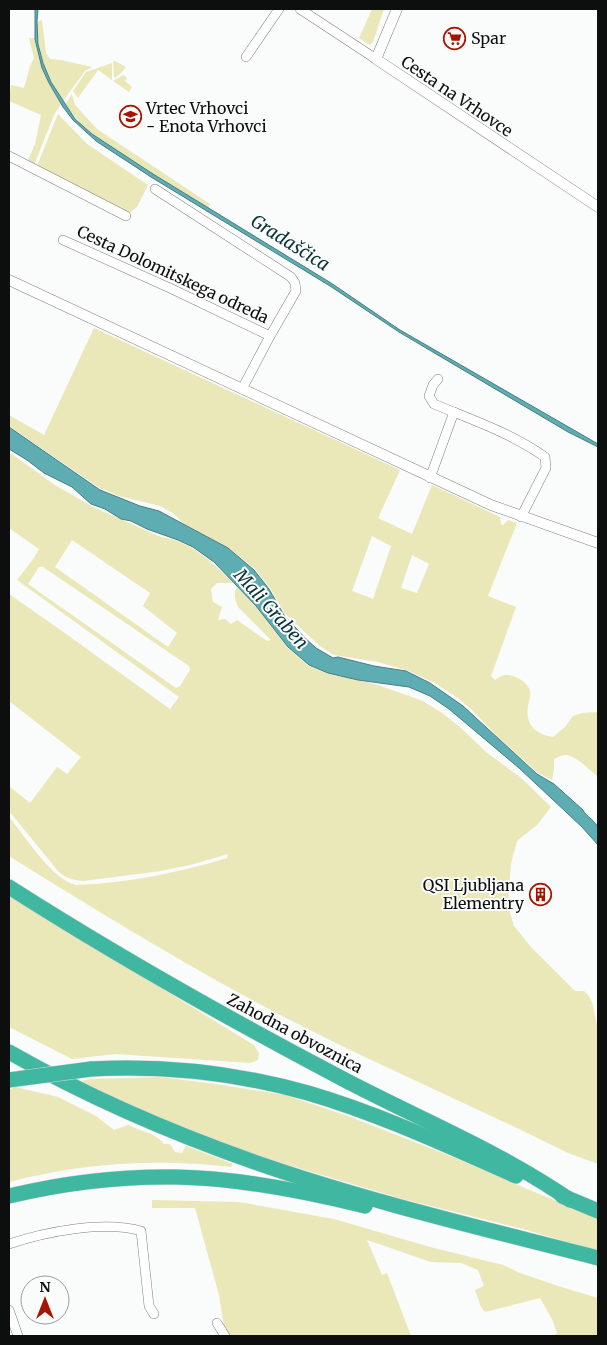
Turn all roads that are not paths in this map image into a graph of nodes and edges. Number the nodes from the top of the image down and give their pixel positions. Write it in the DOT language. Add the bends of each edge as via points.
graph roads {
  1 [pos="279,9"];
  2 [pos="300,9"];
  3 [pos="397,9"];
  4 [pos="246,57"];
  5 [pos="376,59"];
  6 [pos="9,156"];
  7 [pos="155,189"];
  8 [pos="598,207"];
  9 [pos="126,216"];
  10 [pos="63,240"];
  11 [pos="9,280"];
  12 [pos="270,336"];
  13 [pos="438,379"];
  14 [pos="242,389"];
  15 [pos="454,412"];
  16 [pos="430,478"];
  17 [pos="521,517"];
  18 [pos="598,543"];
  19 [pos="9,887"];
  20 [pos="9,1052"];
  21 [pos="9,1080"];
  22 [pos="9,1196"];
  23 [pos="570,1200"];
  24 [pos="598,1211"];
  25 [pos="442,1217"];
  26 [pos="9,1244"];
  27 [pos="598,1258"];
  28 [pos="9,1310"];
  29 [pos="154,1314"];
  30 [pos="217,1323"];
  31 [pos="18,1336"];
  32 [pos="225,1336"];
  1 -- 4 [label="street"];
  2 -- 5 [label="street, Cesta na Vrhovce"];
  3 -- 5 [label="street"];
  5 -- 8 [label="street, Cesta na Vrhovce"];
  6 -- 9 [label="street"];
  7 -- 12 [label="street" via="291,277 296,291"];
  10 -- 12 [label="street, Cesta Dolomitskega odreda"];
  11 -- 14 [label="street"];
  12 -- 14 [label="street, Cesta Dolomitskega odreda"];
  13 -- 15 [label="street" via="429,396 434,404"];
  14 -- 16 [label="street"];
  15 -- 16 [label="street"];
  15 -- 17 [label="street" via="498,429 545,457 546,468"];
  16 -- 17 [label="street"];
  17 -- 18 [label="street"];
  19 -- 23 [label="highway, Zahodna obvoznica" via="202,1002 345,1080 522,1169"];
  20 -- 25 [label="highway" via="138,1116 236,1156"];
  21 -- 23 [label="highway, bridge" via="91,1070 146,1068 253,1080 308,1094 413,1132"];
  22 -- 25 [label="highway" via="96,1181 178,1177 290,1190 416,1219"];
  23 -- 24 [label="highway"];
  25 -- 27 [label="highway"];
  26 -- 29 [label="street" via="26,1238 98,1227 142,1231 150,1306"];
  28 -- 31 [label="street"];
  30 -- 32 [label="street"];
}
